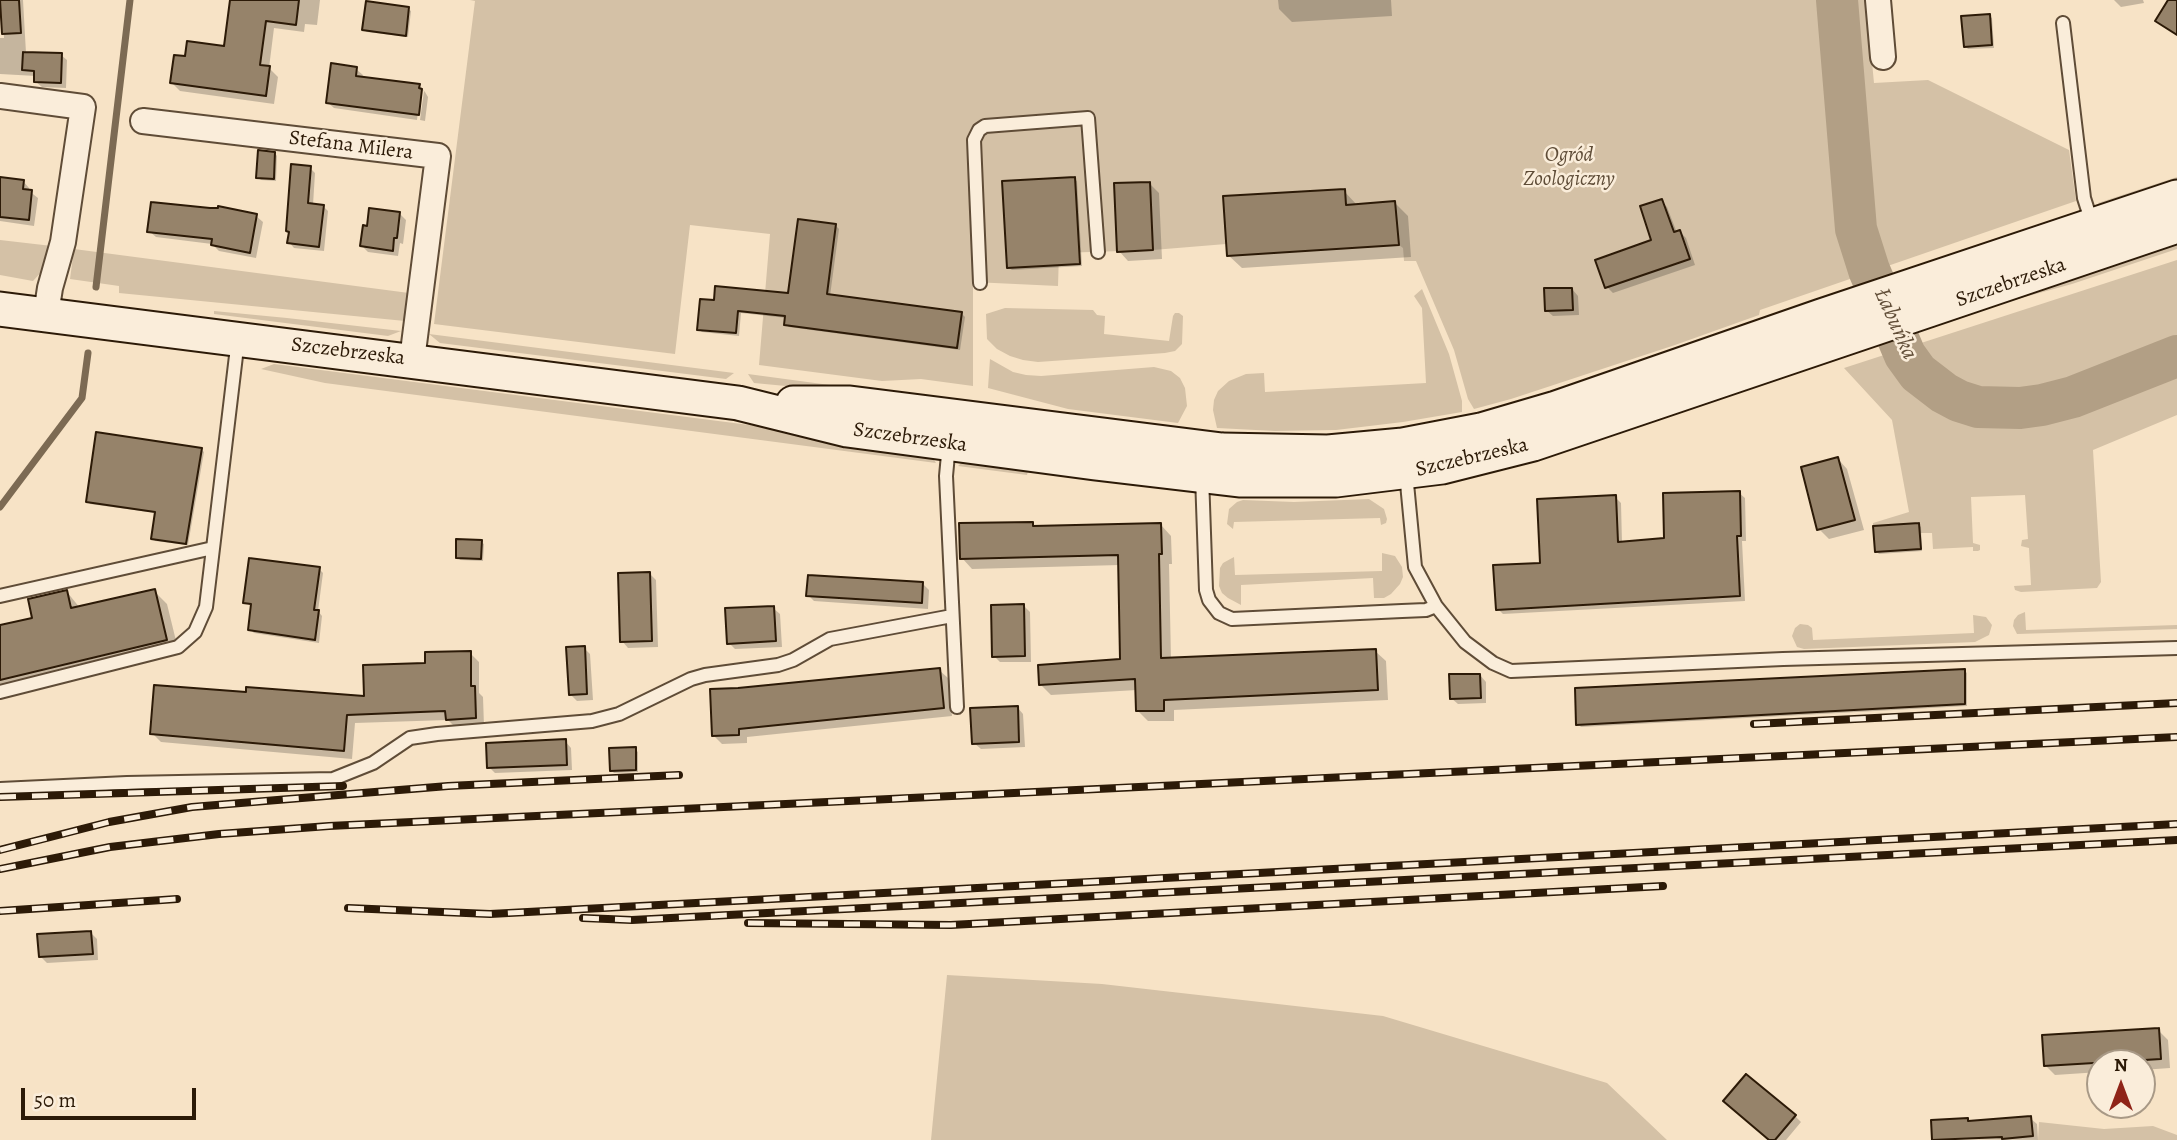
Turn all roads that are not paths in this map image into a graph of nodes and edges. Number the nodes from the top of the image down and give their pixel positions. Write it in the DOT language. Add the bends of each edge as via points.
graph roads {
  1 [pos="1878,0"];
  2 [pos="2063,23"];
  3 [pos="1883,57"];
  4 [pos="0,96"];
  5 [pos="143,121"];
  6 [pos="2177,197"];
  7 [pos="2177,226"];
  8 [pos="2097,239"];
  9 [pos="1098,253"];
  10 [pos="980,282"];
  11 [pos="0,309"];
  12 [pos="46,314"];
  13 [pos="239,338"];
  14 [pos="411,360"];
  15 [pos="738,403"];
  16 [pos="949,444"];
  17 [pos="1404,459"];
  18 [pos="1202,462"];
  19 [pos="213,548"];
  20 [pos="0,596"];
  21 [pos="1436,606"];
  22 [pos="952,616"];
  23 [pos="2177,648"];
  24 [pos="0,692"];
  25 [pos="957,707"];
  26 [pos="0,789"];
  1 -- 3 [label="street"];
  2 -- 8 [label="lane" via="2084,198"];
  4 -- 12 [label="street" via="83,107 63,242"];
  5 -- 14 [label="street, Stefana Milera" via="438,156"];
  6 -- 8 [label="street, Szczebrzeska"];
  7 -- 8 [label="street, Szczebrzeska"];
  8 -- 17 [label="street, Szczebrzeska" via="1827,330 1481,430"];
  9 -- 10 [label="lane" via="1088,118 985,126 974,140"];
  11 -- 12 [label="street, Szczebrzeska"];
  12 -- 13 [label="street, Szczebrzeska"];
  13 -- 14 [label="street, Szczebrzeska"];
  13 -- 19 [label="lane"];
  14 -- 15 [label="street, Szczebrzeska"];
  15 -- 16 [label="street, Szczebrzeska" via="847,429"];
  15 -- 18 [label="street, Szczebrzeska" via="850,403"];
  16 -- 18 [label="street, Szczebrzeska"];
  16 -- 22 [label="lane" via="946,475"];
  17 -- 18 [label="street, Szczebrzeska" via="1371,449 1264,452"];
  17 -- 21 [label="lane" via="1415,567"];
  18 -- 21 [label="lane" via="1206,590 1225,617"];
  19 -- 20 [label="lane"];
  19 -- 24 [label="lane" via="205,607 195,632 178,647"];
  21 -- 23 [label="lane" via="1465,642 1511,671"];
  22 -- 25 [label="lane"];
  22 -- 26 [label="lane" via="830,639 778,665 691,679 619,714 592,721 410,738 373,763 332,779"];
}
